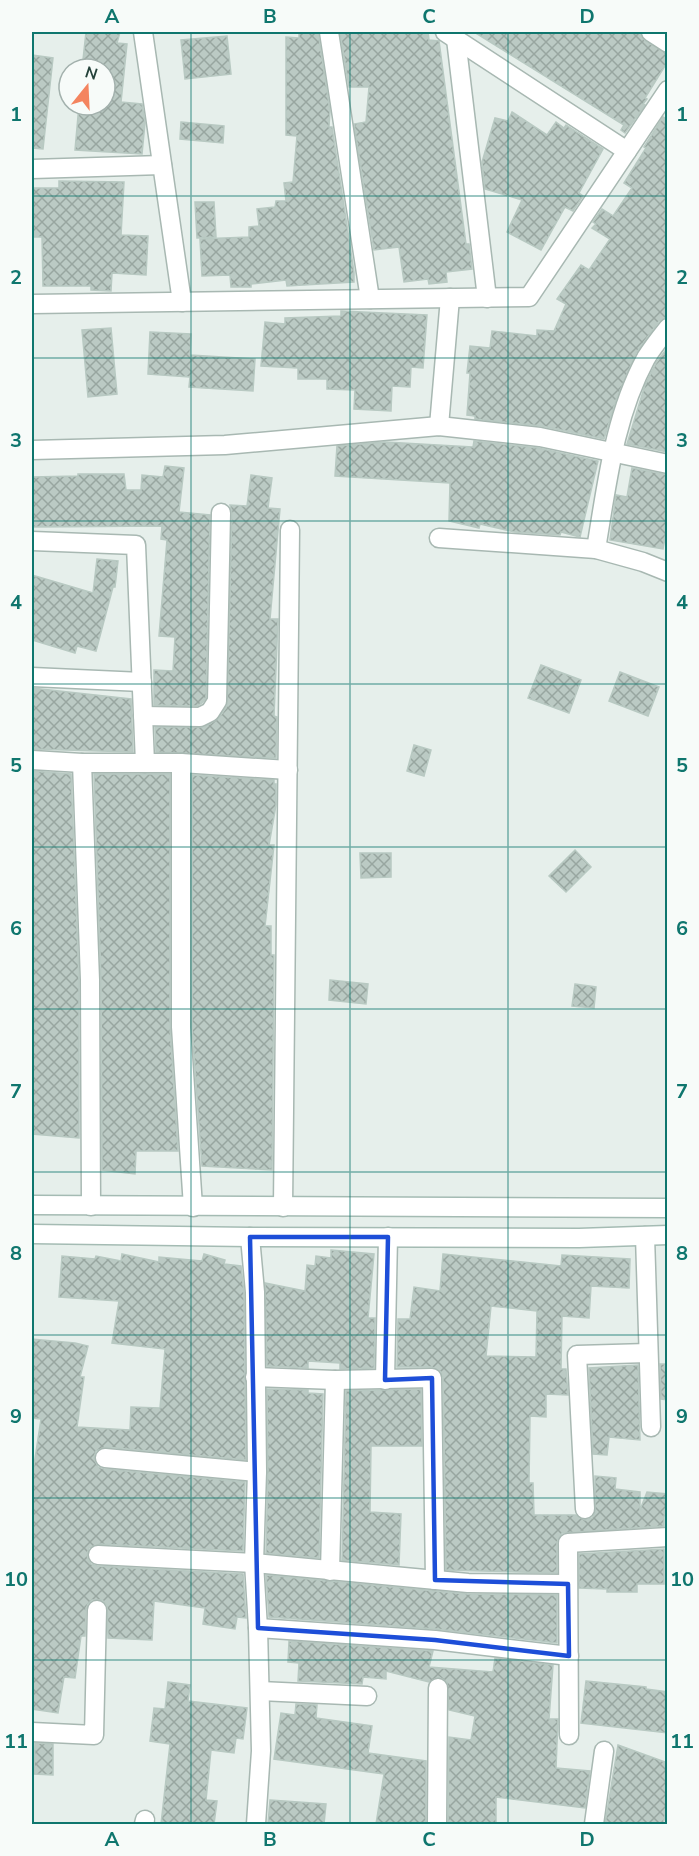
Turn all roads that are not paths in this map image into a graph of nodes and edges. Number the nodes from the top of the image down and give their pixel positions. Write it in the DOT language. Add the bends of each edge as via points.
graph roads {
  1 [pos="143,32"];
  2 [pos="329,32"];
  3 [pos="651,32"];
  4 [pos="451,35"];
  5 [pos="668,43"];
  6 [pos="668,90"];
  7 [pos="627,151"];
  8 [pos="162,165"];
  9 [pos="32,169"];
  10 [pos="450,298"];
  11 [pos="487,298"];
  12 [pos="370,299"];
  13 [pos="182,302"];
  14 [pos="32,304"];
  15 [pos="668,328"];
  16 [pos="439,426"];
  17 [pos="32,450"];
  18 [pos="612,454"];
  19 [pos="668,464"];
  20 [pos="220,513"];
  21 [pos="290,531"];
  22 [pos="439,538"];
  23 [pos="32,542"];
  24 [pos="596,549"];
  25 [pos="668,572"];
  26 [pos="32,677"];
  27 [pos="142,682"];
  28 [pos="143,716"];
  29 [pos="32,760"];
  30 [pos="82,763"];
  31 [pos="145,763"];
  32 [pos="181,763"];
  33 [pos="288,770"];
  34 [pos="32,1205"];
  35 [pos="91,1206"];
  36 [pos="193,1206"];
  37 [pos="283,1207"];
  38 [pos="668,1208"];
  39 [pos="32,1234"];
  40 [pos="668,1235"];
  41 [pos="645,1236"];
  42 [pos="250,1237"];
  43 [pos="388,1237"];
  44 [pos="648,1353"];
  45 [pos="255,1377"];
  46 [pos="334,1380"];
  47 [pos="385,1380"];
  48 [pos="651,1426"];
  49 [pos="105,1458"];
  50 [pos="257,1472"];
  51 [pos="585,1509"];
  52 [pos="668,1537"];
  53 [pos="98,1554"];
  54 [pos="254,1563"];
  55 [pos="330,1570"];
  56 [pos="435,1580"];
  57 [pos="568,1584"];
  58 [pos="97,1610"];
  59 [pos="258,1628"];
  60 [pos="569,1656"];
  61 [pos="438,1688"];
  62 [pos="260,1691"];
  63 [pos="367,1696"];
  64 [pos="32,1732"];
  65 [pos="569,1735"];
  66 [pos="604,1751"];
  67 [pos="256,1824"];
  68 [pos="437,1824"];
  69 [pos="594,1824"];
  1 -- 8 [label="street"];
  2 -- 12 [label="street"];
  3 -- 5 [label="street"];
  4 -- 7 [label="street"];
  4 -- 11 [label="street"];
  6 -- 7 [label="street"];
  7 -- 11 [label="street" via="529,297"];
  8 -- 9 [label="street"];
  8 -- 13 [label="street"];
  10 -- 11 [label="street"];
  10 -- 12 [label="street"];
  10 -- 16 [label="street"];
  12 -- 13 [label="street"];
  13 -- 14 [label="street"];
  15 -- 18 [label="street" via="636,378 620,416"];
  16 -- 17 [label="street" via="225,444"];
  16 -- 18 [label="street" via="540,437"];
  18 -- 19 [label="street"];
  18 -- 24 [label="street"];
  20 -- 28 [label="street" via="217,701 210,712 200,717"];
  21 -- 33 [label="street"];
  22 -- 24 [label="street"];
  23 -- 27 [label="street" via="136,545"];
  24 -- 25 [label="street"];
  26 -- 27 [label="street"];
  27 -- 28 [label="street"];
  28 -- 31 [label="street"];
  29 -- 30 [label="street"];
  30 -- 31 [label="street"];
  30 -- 35 [label="street" via="90,980"];
  31 -- 32 [label="street"];
  32 -- 33 [label="street"];
  32 -- 36 [label="street" via="181,1027"];
  33 -- 37 [label="street"];
  34 -- 35 [label="street"];
  35 -- 36 [label="street"];
  36 -- 37 [label="street"];
  37 -- 38 [label="street"];
  39 -- 42 [label="street"];
  40 -- 41 [label="street"];
  41 -- 43 [label="street"];
  41 -- 44 [label="street"];
  42 -- 43 [label="street"];
  42 -- 45 [label="street" via="255,1292"];
  43 -- 47 [label="street"];
  44 -- 48 [label="street"];
  44 -- 51 [label="street" via="576,1355"];
  45 -- 46 [label="street"];
  45 -- 50 [label="street"];
  46 -- 47 [label="street"];
  46 -- 55 [label="street"];
  47 -- 56 [label="street" via="432,1378"];
  49 -- 50 [label="street"];
  50 -- 54 [label="street"];
  52 -- 57 [label="street" via="568,1543"];
  53 -- 54 [label="street"];
  54 -- 55 [label="street"];
  54 -- 59 [label="street"];
  55 -- 56 [label="street"];
  56 -- 57 [label="street"];
  57 -- 60 [label="street"];
  58 -- 64 [label="street" via="94,1735"];
  59 -- 60 [label="street" via="435,1640"];
  59 -- 62 [label="street"];
  60 -- 65 [label="street"];
  61 -- 68 [label="street"];
  62 -- 63 [label="street"];
  62 -- 67 [label="street"];
  66 -- 69 [label="street"];
}
